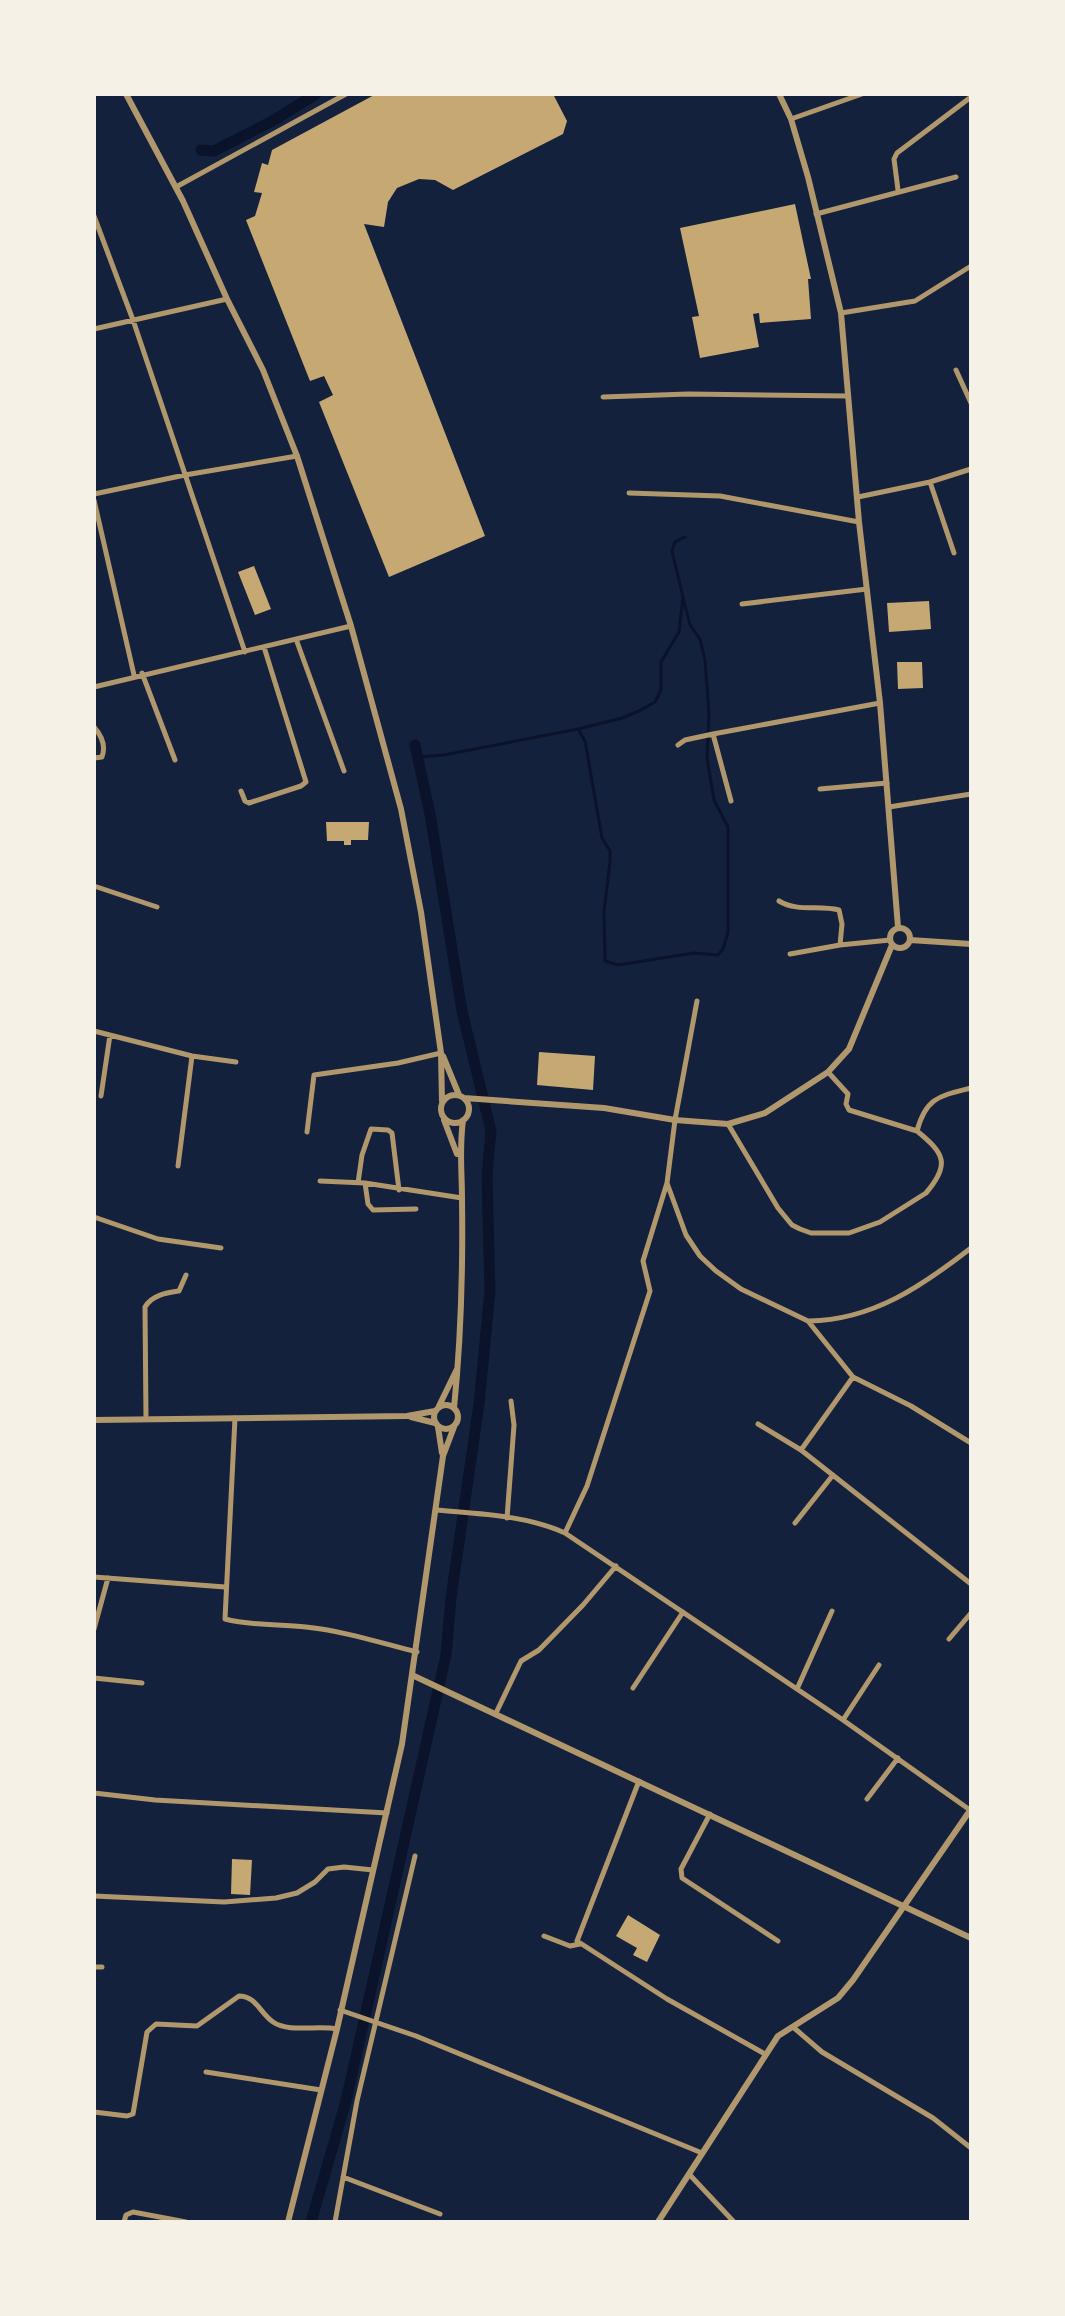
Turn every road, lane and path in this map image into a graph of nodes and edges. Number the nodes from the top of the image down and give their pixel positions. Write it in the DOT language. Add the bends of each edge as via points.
graph roads {
  1 [pos="126,94"];
  2 [pos="346,94"];
  3 [pos="779,94"];
  4 [pos="862,94"];
  5 [pos="971,97"];
  6 [pos="791,119"];
  7 [pos="956,177"];
  8 [pos="176,187"];
  9 [pos="898,190"];
  10 [pos="816,214"];
  11 [pos="94,216"];
  12 [pos="971,266"];
  13 [pos="227,299"];
  14 [pos="841,313"];
  15 [pos="133,320"];
  16 [pos="94,329"];
  17 [pos="956,370"];
  18 [pos="848,396"];
  19 [pos="603,397"];
  20 [pos="971,403"];
  21 [pos="297,456"];
  22 [pos="971,469"];
  23 [pos="185,475"];
  24 [pos="930,482"];
  25 [pos="629,493"];
  26 [pos="94,497"];
  27 [pos="858,497"];
  28 [pos="859,522"];
  29 [pos="954,553"];
  30 [pos="868,589"];
  31 [pos="742,604"];
  32 [pos="351,626"];
  33 [pos="296,639"];
  34 [pos="264,647"];
  35 [pos="245,652"];
  36 [pos="138,674"];
  37 [pos="94,687"];
  38 [pos="880,703"];
  39 [pos="94,727"];
  40 [pos="713,734"];
  41 [pos="678,745"];
  42 [pos="94,758"];
  43 [pos="175,760"];
  44 [pos="344,771"];
  45 [pos="887,783"];
  46 [pos="820,789"];
  47 [pos="241,791"];
  48 [pos="971,794"];
  49 [pos="731,801"];
  50 [pos="889,807"];
  51 [pos="94,886"];
  52 [pos="779,901"];
  53 [pos="157,907"];
  54 [pos="898,927"];
  55 [pos="910,940"];
  56 [pos="891,942"];
  57 [pos="971,944"];
  58 [pos="840,945"];
  59 [pos="790,954"];
  60 [pos="697,1001"];
  61 [pos="94,1031"];
  62 [pos="110,1035"];
  63 [pos="441,1053"];
  64 [pos="192,1056"];
  65 [pos="236,1062"];
  66 [pos="828,1072"];
  67 [pos="971,1088"];
  68 [pos="101,1096"];
  69 [pos="462,1096"];
  70 [pos="442,1101"];
  71 [pos="498,1102"];
  72 [pos="443,1117"];
  73 [pos="465,1118"];
  74 [pos="675,1120"];
  75 [pos="728,1124"];
  76 [pos="917,1131"];
  77 [pos="307,1132"];
  78 [pos="459,1157"];
  79 [pos="178,1166"];
  80 [pos="320,1181"];
  81 [pos="362,1183"];
  82 [pos="667,1183"];
  83 [pos="399,1190"];
  84 [pos="462,1198"];
  85 [pos="416,1209"];
  86 [pos="94,1217"];
  87 [pos="221,1248"];
  88 [pos="971,1248"];
  89 [pos="186,1275"];
  90 [pos="808,1321"];
  91 [pos="458,1366"];
  92 [pos="853,1377"];
  93 [pos="511,1401"];
  94 [pos="454,1408"];
  95 [pos="436,1410"];
  96 [pos="407,1416"];
  97 [pos="235,1418"];
  98 [pos="146,1419"];
  99 [pos="94,1420"];
  100 [pos="758,1424"];
  101 [pos="436,1425"];
  102 [pos="454,1427"];
  103 [pos="971,1443"];
  104 [pos="801,1450"];
  105 [pos="443,1456"];
  106 [pos="833,1475"];
  107 [pos="436,1510"];
  108 [pos="507,1518"];
  109 [pos="795,1523"];
  110 [pos="565,1533"];
  111 [pos="616,1566"];
  112 [pos="94,1577"];
  113 [pos="108,1578"];
  114 [pos="971,1584"];
  115 [pos="225,1587"];
  116 [pos="832,1611"];
  117 [pos="683,1612"];
  118 [pos="971,1613"];
  119 [pos="94,1629"];
  120 [pos="949,1639"];
  121 [pos="417,1652"];
  122 [pos="879,1665"];
  123 [pos="412,1675"];
  124 [pos="94,1678"];
  125 [pos="142,1683"];
  126 [pos="633,1688"];
  127 [pos="797,1689"];
  128 [pos="496,1713"];
  129 [pos="843,1720"];
  130 [pos="898,1758"];
  131 [pos="639,1781"];
  132 [pos="94,1793"];
  133 [pos="867,1799"];
  134 [pos="970,1810"];
  135 [pos="388,1813"];
  136 [pos="710,1814"];
  137 [pos="415,1856"];
  138 [pos="373,1870"];
  139 [pos="94,1896"];
  140 [pos="904,1906"];
  141 [pos="544,1936"];
  142 [pos="971,1938"];
  143 [pos="778,1941"];
  144 [pos="580,1944"];
  145 [pos="94,1967"];
  146 [pos="102,1967"];
  147 [pos="340,2010"];
  148 [pos="373,2023"];
  149 [pos="793,2027"];
  150 [pos="337,2029"];
  151 [pos="765,2054"];
  152 [pos="206,2072"];
  153 [pos="321,2090"];
  154 [pos="94,2112"];
  155 [pos="971,2148"];
  156 [pos="702,2153"];
  157 [pos="689,2174"];
  158 [pos="343,2177"];
  159 [pos="440,2214"];
  160 [pos="124,2222"];
  161 [pos="186,2222"];
  162 [pos="288,2222"];
  163 [pos="335,2222"];
  164 [pos="658,2222"];
  165 [pos="734,2222"];
  1 -- 8 [label="street"];
  2 -- 8 [label="street"];
  3 -- 6 [label="street"];
  4 -- 6 [label="street"];
  5 -- 9 [label="street" via="897,153"];
  6 -- 10 [label="street"];
  7 -- 9 [label="street"];
  8 -- 13 [label="street"];
  9 -- 10 [label="street"];
  10 -- 14 [label="street"];
  11 -- 15 [label="street"];
  12 -- 14 [label="street" via="915,301"];
  13 -- 15 [label="street"];
  13 -- 21 [label="street"];
  14 -- 18 [label="street"];
  15 -- 16 [label="street"];
  15 -- 23 [label="street"];
  17 -- 20 [label="street"];
  18 -- 19 [label="street"];
  18 -- 27 [label="street"];
  21 -- 23 [label="street"];
  21 -- 32 [label="street"];
  22 -- 24 [label="street"];
  23 -- 26 [label="street"];
  23 -- 35 [label="street"];
  24 -- 27 [label="street"];
  24 -- 29 [label="street"];
  25 -- 28 [label="street" via="720,496"];
  26 -- 36 [label="street"];
  27 -- 28 [label="street"];
  28 -- 30 [label="street"];
  30 -- 31 [label="street"];
  30 -- 38 [label="street"];
  32 -- 33 [label="street"];
  32 -- 63 [label="street" via="401,809"];
  33 -- 34 [label="street"];
  33 -- 44 [label="street"];
  34 -- 35 [label="street"];
  34 -- 47 [label="street" via="306,782 249,803"];
  35 -- 36 [label="street"];
  36 -- 37 [label="street"];
  36 -- 43 [label="street"];
  38 -- 40 [label="street"];
  38 -- 45 [label="street"];
  39 -- 42 [label="street" via="104,751"];
  40 -- 41 [label="street"];
  40 -- 49 [label="street"];
  45 -- 46 [label="street"];
  45 -- 50 [label="street"];
  48 -- 50 [label="street"];
  50 -- 54 [label="street"];
  51 -- 53 [label="street"];
  52 -- 58 [label="street" via="797,908 839,910"];
  54 -- 55 [label="street" via="909,932"];
  54 -- 56 [label="street" via="891,932"];
  55 -- 56 [label="street" via="901,948"];
  55 -- 57 [label="street"];
  56 -- 58 [label="street"];
  56 -- 66 [label="street" via="849,1049"];
  58 -- 59 [label="street"];
  60 -- 74 [label="street"];
  61 -- 62 [label="street"];
  62 -- 64 [label="street"];
  62 -- 68 [label="street"];
  63 -- 69 [label="street"];
  63 -- 70 [label="street"];
  63 -- 77 [label="street" via="314,1075"];
  64 -- 65 [label="street"];
  64 -- 79 [label="street"];
  66 -- 75 [label="street" via="765,1113"];
  66 -- 76 [label="street" via="848,1094 849,1110"];
  67 -- 76 [label="street" via="937,1096"];
  69 -- 70 [label="street"];
  69 -- 71 [label="street"];
  69 -- 73 [label="street" via="469,1106"];
  70 -- 72 [label="street"];
  71 -- 73 [label="street" via="473,1109"];
  71 -- 74 [label="street" via="604,1108"];
  72 -- 73 [label="street" via="451,1123"];
  72 -- 78 [label="street"];
  73 -- 78 [label="street"];
  74 -- 75 [label="street"];
  74 -- 82 [label="street"];
  75 -- 76 [label="street" via="784,1217 800,1229 835,1234 880,1222 932,1186 941,1154"];
  78 -- 84 [label="street"];
  80 -- 81 [label="street"];
  81 -- 83 [label="street"];
  81 -- 83 [label="street" via="362,1155 371,1129 388,1130"];
  81 -- 85 [label="street" via="373,1210"];
  82 -- 90 [label="street" via="700,1256 741,1289"];
  82 -- 110 [label="street" via="643,1261 650,1291 587,1486"];
  83 -- 84 [label="street"];
  84 -- 91 [label="street"];
  86 -- 87 [label="street" via="158,1239"];
  88 -- 90 [label="street" via="882,1307"];
  89 -- 98 [label="street" via="179,1291 149,1300 145,1307"];
  90 -- 92 [label="street"];
  91 -- 94 [label="street"];
  91 -- 95 [label="street"];
  92 -- 103 [label="street"];
  92 -- 104 [label="street"];
  93 -- 108 [label="street"];
  94 -- 95 [label="street"];
  94 -- 102 [label="street"];
  95 -- 96 [label="street"];
  95 -- 101 [label="street"];
  96 -- 97 [label="street"];
  96 -- 101 [label="street"];
  97 -- 98 [label="street"];
  97 -- 115 [label="street"];
  98 -- 99 [label="street"];
  100 -- 104 [label="street"];
  101 -- 102 [label="street"];
  101 -- 105 [label="street"];
  102 -- 105 [label="street"];
  104 -- 106 [label="street"];
  105 -- 107 [label="street"];
  106 -- 109 [label="street"];
  106 -- 114 [label="street"];
  107 -- 108 [label="street"];
  107 -- 121 [label="street"];
  108 -- 110 [label="street"];
  110 -- 111 [label="street"];
  111 -- 117 [label="street"];
  111 -- 128 [label="street" via="539,1650 521,1661"];
  112 -- 113 [label="street"];
  113 -- 115 [label="street"];
  113 -- 119 [label="street"];
  115 -- 121 [label="street" via="223,1616 229,1620 331,1631"];
  116 -- 127 [label="street"];
  117 -- 126 [label="street"];
  117 -- 127 [label="street"];
  118 -- 120 [label="street"];
  121 -- 123 [label="street"];
  122 -- 129 [label="street"];
  123 -- 128 [label="street"];
  123 -- 135 [label="street"];
  124 -- 125 [label="street"];
  127 -- 129 [label="street"];
  128 -- 131 [label="street"];
  129 -- 130 [label="street"];
  130 -- 133 [label="street"];
  130 -- 134 [label="street"];
  131 -- 136 [label="street"];
  131 -- 144 [label="street" via="577,1937"];
  132 -- 135 [label="street"];
  134 -- 140 [label="street"];
  135 -- 138 [label="street"];
  136 -- 140 [label="street"];
  136 -- 143 [label="street" via="681,1869 682,1878"];
  137 -- 148 [label="street"];
  138 -- 139 [label="street" via="328,1869 297,1893 276,1898 224,1902"];
  138 -- 147 [label="street"];
  140 -- 142 [label="street"];
  140 -- 149 [label="street" via="838,1998"];
  141 -- 144 [label="street" via="570,1946"];
  144 -- 151 [label="street"];
  145 -- 146 [label="street"];
  147 -- 148 [label="street"];
  147 -- 150 [label="street"];
  148 -- 156 [label="street"];
  148 -- 158 [label="street"];
  149 -- 151 [label="street"];
  149 -- 155 [label="street" via="822,2052 933,2118"];
  150 -- 153 [label="street"];
  150 -- 154 [label="street" via="274,2023 244,1996 197,2026 156,2024 147,2032 133,2114"];
  151 -- 156 [label="street"];
  152 -- 153 [label="street"];
  153 -- 162 [label="street"];
  156 -- 157 [label="street"];
  157 -- 164 [label="street"];
  157 -- 165 [label="street"];
  158 -- 159 [label="street"];
  158 -- 163 [label="street"];
  160 -- 161 [label="street" via="133,2212"];
}
